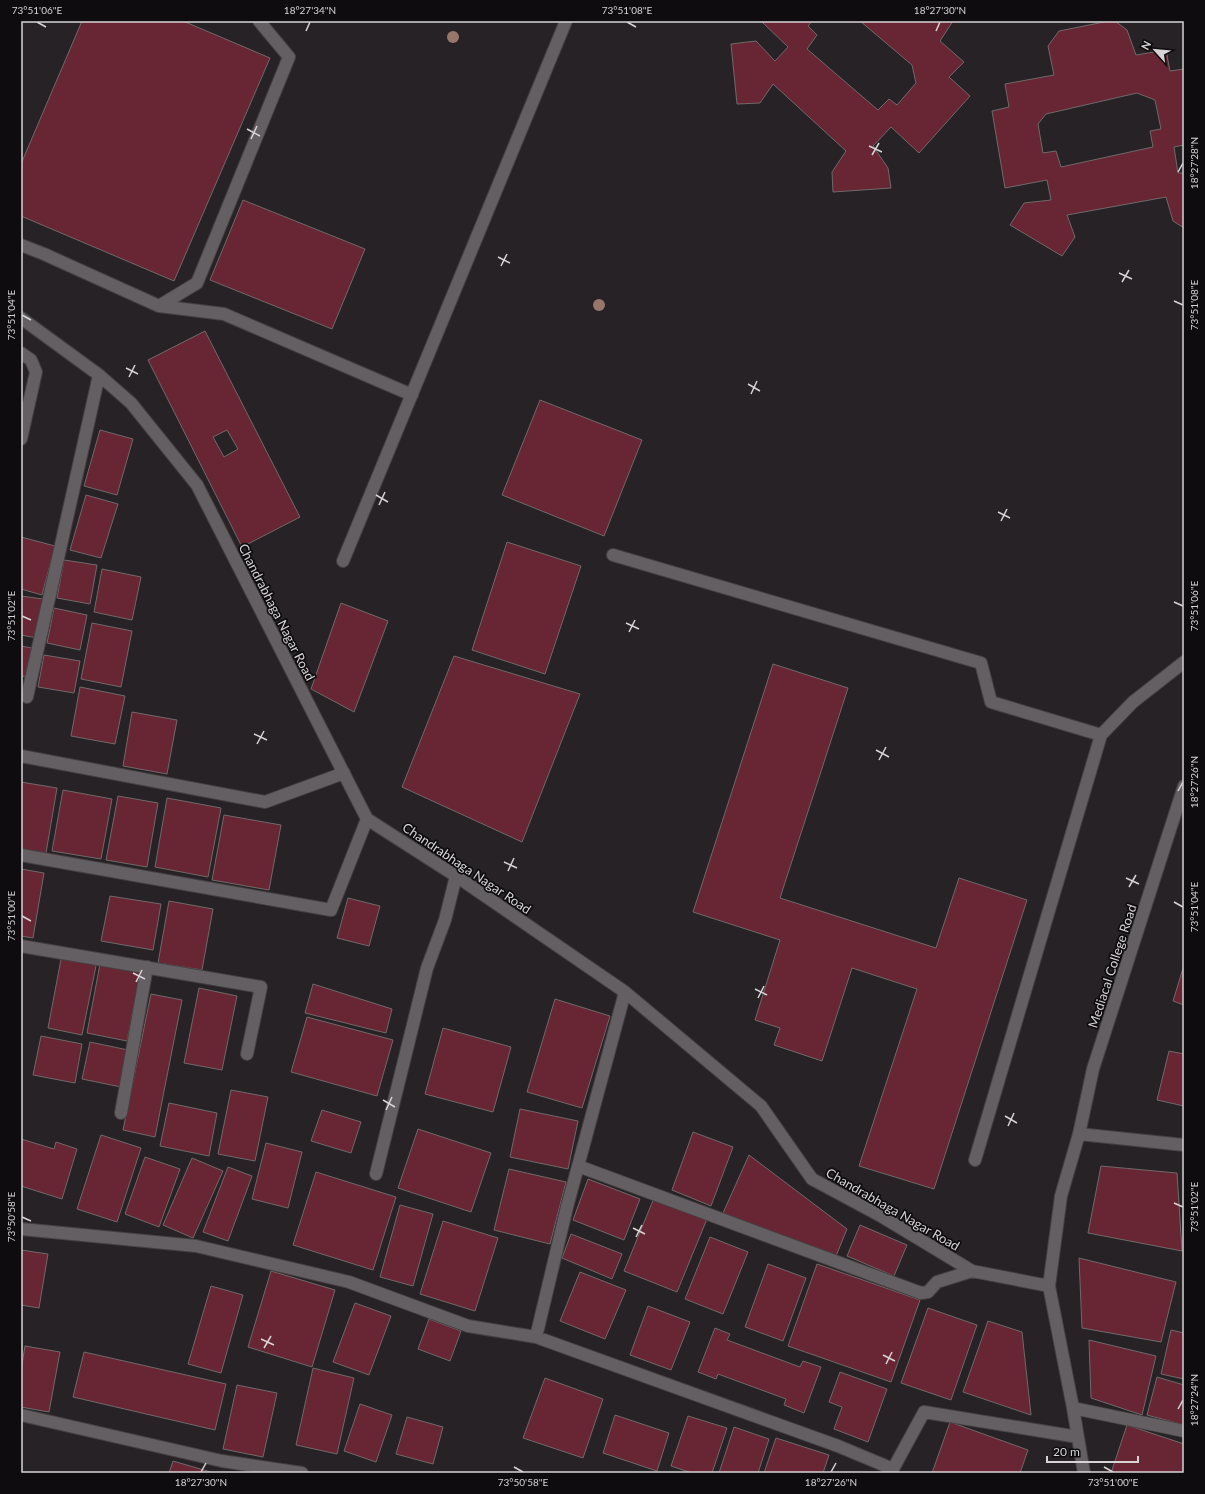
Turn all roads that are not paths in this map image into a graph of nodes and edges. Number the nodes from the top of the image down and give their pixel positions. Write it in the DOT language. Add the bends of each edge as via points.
graph roads {
  1 [pos="259,21"];
  2 [pos="566,21"];
  3 [pos="21,245"];
  4 [pos="159,306"];
  5 [pos="21,318"];
  6 [pos="21,353"];
  7 [pos="99,375"];
  8 [pos="412,395"];
  9 [pos="21,438"];
  10 [pos="613,555"];
  11 [pos="343,560"];
  12 [pos="1184,662"];
  13 [pos="27,697"];
  14 [pos="1101,735"];
  15 [pos="21,756"];
  16 [pos="344,773"];
  17 [pos="1184,786"];
  18 [pos="367,819"];
  19 [pos="21,855"];
  20 [pos="456,876"];
  21 [pos="21,946"];
  22 [pos="147,967"];
  23 [pos="625,992"];
  24 [pos="248,1054"];
  25 [pos="121,1113"];
  26 [pos="1079,1134"];
  27 [pos="1184,1145"];
  28 [pos="975,1160"];
  29 [pos="578,1166"];
  30 [pos="376,1174"];
  31 [pos="21,1229"];
  32 [pos="972,1270"];
  33 [pos="1049,1286"];
  34 [pos="536,1337"];
  35 [pos="1073,1408"];
  36 [pos="21,1415"];
  37 [pos="1184,1431"];
  38 [pos="1078,1437"];
  39 [pos="302,1473"];
  40 [pos="1084,1473"];
  1 -- 4 [label="street" via="289,57 197,282"];
  2 -- 8 [label="street"];
  3 -- 4 [label="street"];
  4 -- 8 [label="street" via="224,314"];
  5 -- 7 [label="street, Chandrabhaga Nagar Road"];
  6 -- 9 [label="street" via="32,360 36,372"];
  7 -- 13 [label="street"];
  7 -- 16 [label="street, Chandrabhaga Nagar Road" via="131,403 197,485"];
  8 -- 11 [label="street"];
  10 -- 14 [label="street" via="982,663 991,702"];
  12 -- 14 [label="street" via="1133,702"];
  14 -- 28 [label="street"];
  15 -- 16 [label="street" via="265,802"];
  16 -- 18 [label="street, Chandrabhaga Nagar Road"];
  17 -- 26 [label="street, Mediacal College Road" via="1093,1069"];
  18 -- 19 [label="street" via="331,910"];
  18 -- 20 [label="street, Chandrabhaga Nagar Road"];
  20 -- 23 [label="street, Chandrabhaga Nagar Road"];
  20 -- 30 [label="street" via="445,920 427,968"];
  21 -- 22 [label="street"];
  22 -- 24 [label="street" via="261,987"];
  22 -- 25 [label="street"];
  23 -- 29 [label="street"];
  23 -- 32 [label="street, Chandrabhaga Nagar Road" via="761,1106 812,1179"];
  26 -- 27 [label="street"];
  26 -- 33 [label="street, Mediacal College Road" via="1061,1196"];
  29 -- 32 [label="street" via="921,1293 928,1292 937,1282"];
  29 -- 34 [label="street"];
  31 -- 34 [label="street" via="196,1246 349,1282 468,1326"];
  32 -- 33 [label="street, Chandrabhaga Nagar Road"];
  33 -- 35 [label="street, Mediacal College Road"];
  34 -- 38 [label="street" via="838,1446 893,1469 924,1412"];
  35 -- 37 [label="street"];
  35 -- 38 [label="street, Mediacal College Road"];
  36 -- 39 [label="street" via="222,1462"];
  38 -- 40 [label="street, Mediacal College Road"];
}
